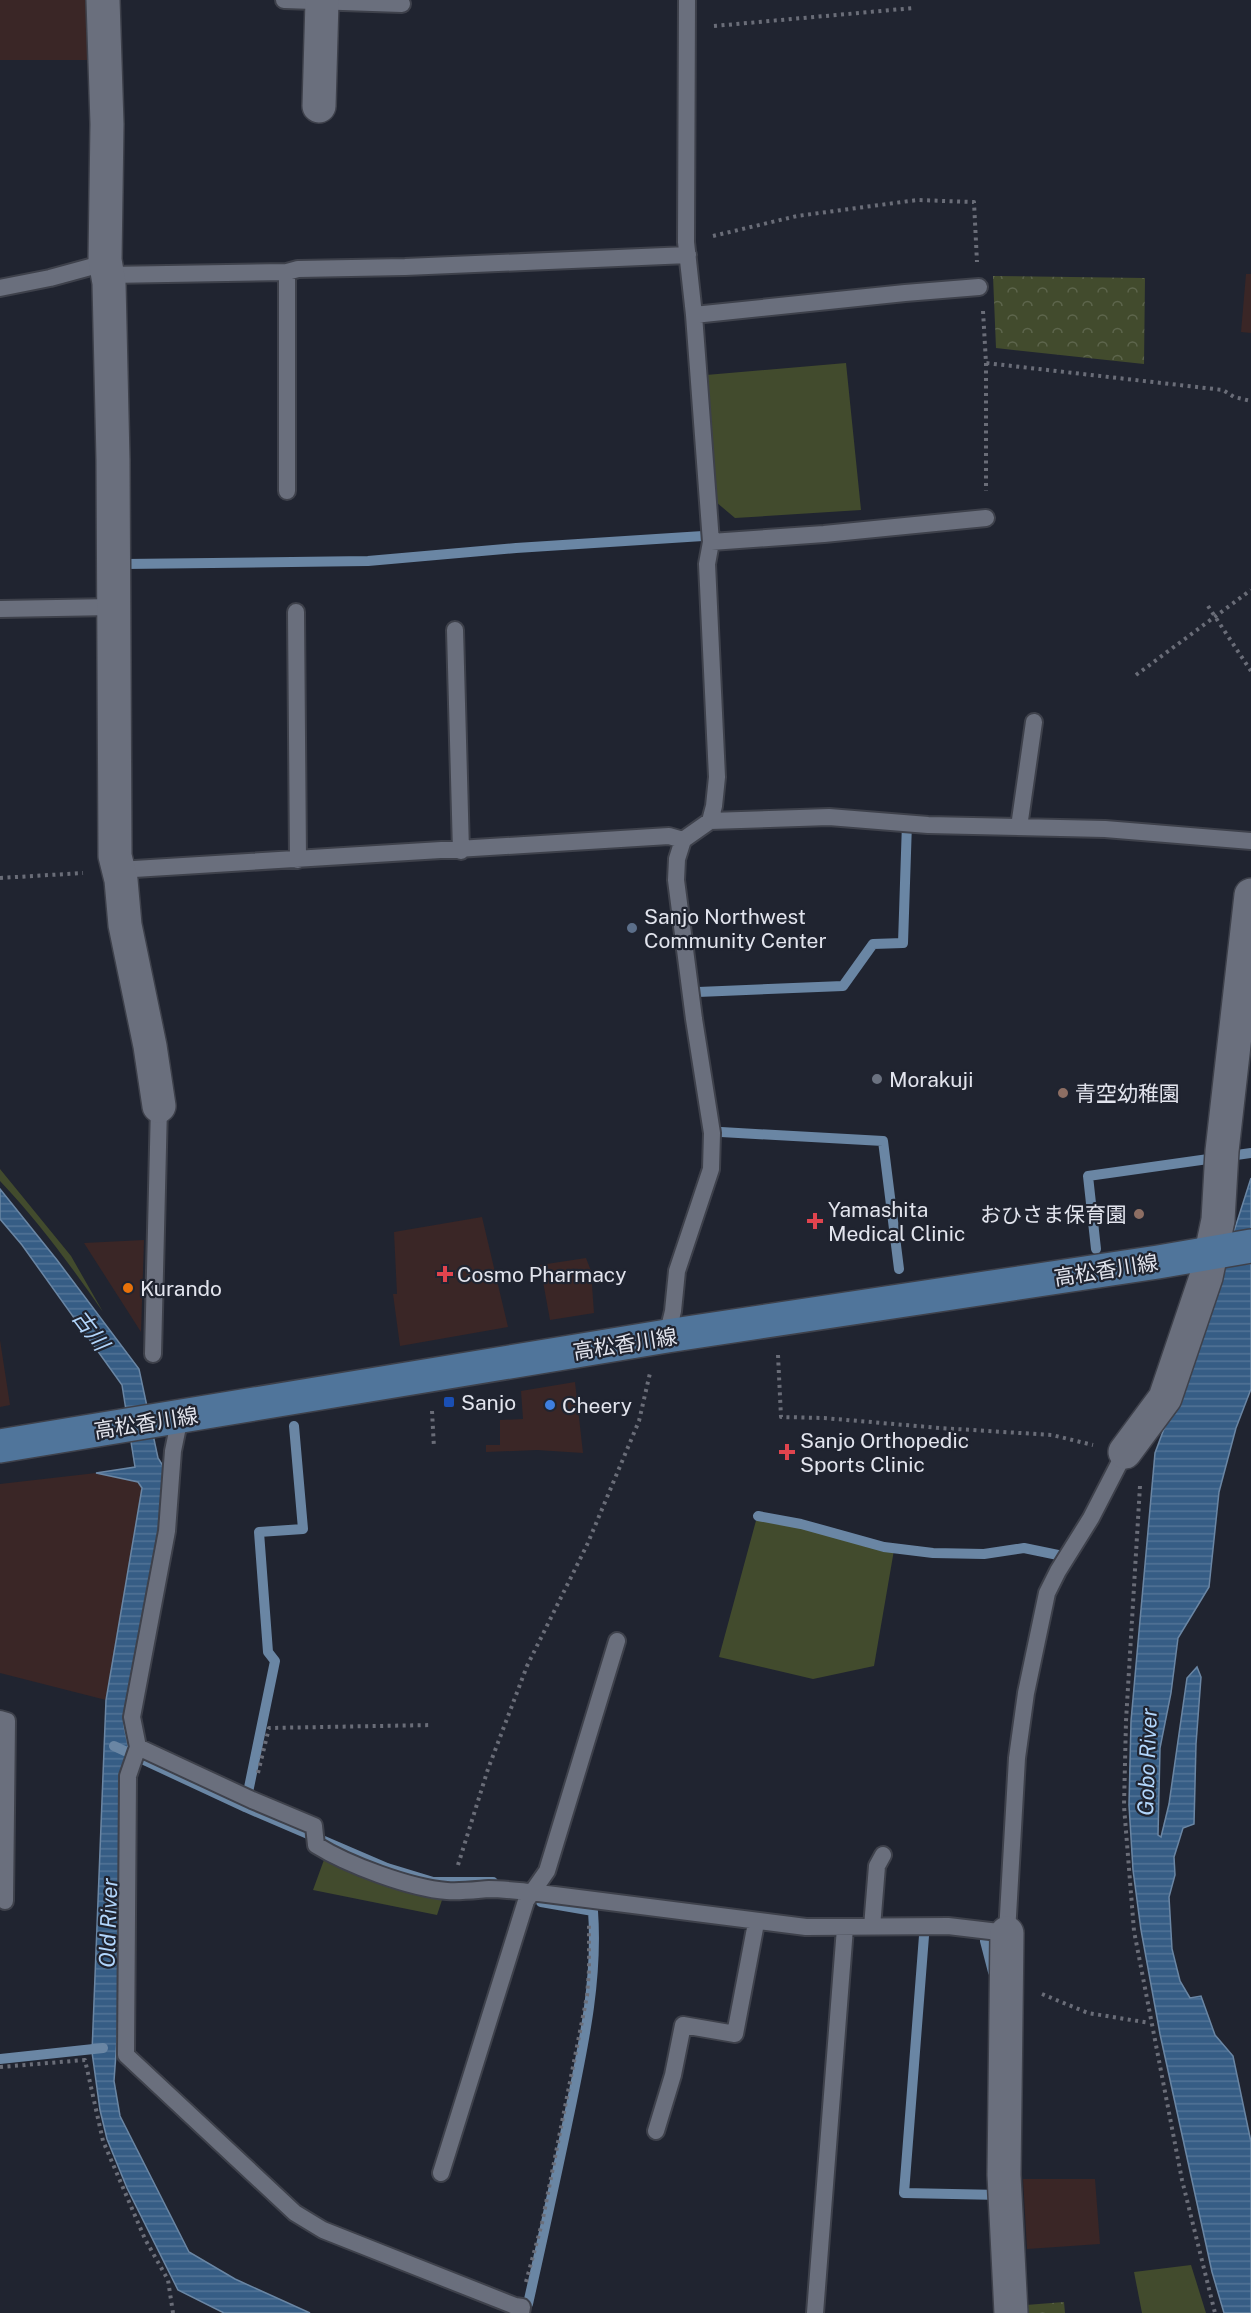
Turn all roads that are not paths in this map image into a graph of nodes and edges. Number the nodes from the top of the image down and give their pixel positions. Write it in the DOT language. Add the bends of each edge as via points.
graph roads {
  1 [pos="103,0"];
  2 [pos="284,0"];
  3 [pos="687,0"];
  4 [pos="322,1"];
  5 [pos="402,4"];
  6 [pos="319,106"];
  7 [pos="687,249"];
  8 [pos="287,272"];
  9 [pos="108,275"];
  10 [pos="0,288"];
  11 [pos="979,288"];
  12 [pos="694,315"];
  13 [pos="287,491"];
  14 [pos="986,518"];
  15 [pos="711,542"];
  16 [pos="113,607"];
  17 [pos="0,609"];
  18 [pos="296,612"];
  19 [pos="454,630"];
  20 [pos="1034,722"];
  21 [pos="710,821"];
  22 [pos="1019,827"];
  23 [pos="683,840"];
  24 [pos="1251,841"];
  25 [pos="461,850"];
  26 [pos="298,860"];
  27 [pos="118,870"];
  28 [pos="1251,895"];
  29 [pos="159,1106"];
  30 [pos="1228,1250"];
  31 [pos="667,1336"];
  32 [pos="153,1354"];
  33 [pos="153,1422"];
  34 [pos="0,1446"];
  35 [pos="1125,1452"];
  36 [pos="617,1641"];
  37 [pos="0,1719"];
  38 [pos="138,1747"];
  39 [pos="883,1855"];
  40 [pos="531,1892"];
  41 [pos="5,1900"];
  42 [pos="756,1923"];
  43 [pos="872,1927"];
  44 [pos="845,1928"];
  45 [pos="1007,1933"];
  46 [pos="656,2131"];
  47 [pos="441,2173"];
  48 [pos="521,2310"];
  49 [pos="815,2313"];
  50 [pos="1011,2313"];
  1 -- 9 [label="street"];
  2 -- 4 [label="lane"];
  3 -- 7 [label="lane"];
  4 -- 5 [label="lane"];
  4 -- 6 [label="street"];
  7 -- 8 [label="lane"];
  7 -- 12 [label="lane"];
  8 -- 9 [label="lane"];
  8 -- 13 [label="lane"];
  9 -- 10 [label="lane" via="94,266"];
  9 -- 16 [label="street"];
  11 -- 12 [label="lane"];
  12 -- 15 [label="lane"];
  14 -- 15 [label="lane"];
  15 -- 21 [label="lane" via="707,564 717,777"];
  16 -- 17 [label="lane"];
  16 -- 27 [label="street"];
  18 -- 26 [label="lane"];
  19 -- 25 [label="lane"];
  20 -- 22 [label="lane"];
  21 -- 22 [label="lane" via="829,817"];
  21 -- 23 [label="lane"];
  22 -- 24 [label="lane" via="1105,829"];
  23 -- 25 [label="lane" via="669,836"];
  23 -- 31 [label="lane" via="676,880 712,1133 711,1169 676,1271 675,1302"];
  25 -- 26 [label="lane"];
  26 -- 27 [label="lane"];
  27 -- 29 [label="street"];
  28 -- 30 [label="street" via="1223,1140 1218,1220"];
  29 -- 32 [label="lane"];
  30 -- 31 [label="main road, 高松香川線"];
  30 -- 35 [label="street" via="1203,1288 1165,1398"];
  31 -- 33 [label="main road, 高松香川線"];
  33 -- 34 [label="main road, 高松香川線"];
  33 -- 38 [label="lane" via="173,1451 167,1531 132,1717"];
  35 -- 45 [label="lane" via="1047,1593 1017,1758"];
  36 -- 40 [label="lane" via="547,1871"];
  37 -- 41 [label="lane" via="8,1722"];
  38 -- 40 [label="lane" via="314,1826 316,1845 384,1875 449,1891"];
  38 -- 48 [label="lane" via="129,1776 126,2055 308,2222"];
  39 -- 43 [label="lane" via="877,1866"];
  40 -- 42 [label="lane"];
  40 -- 47 [label="lane"];
  42 -- 44 [label="lane"];
  42 -- 46 [label="lane" via="735,2034 683,2025"];
  43 -- 44 [label="lane"];
  43 -- 45 [label="lane" via="948,1926"];
  44 -- 49 [label="lane"];
  45 -- 50 [label="street" via="1004,2175"];
}
